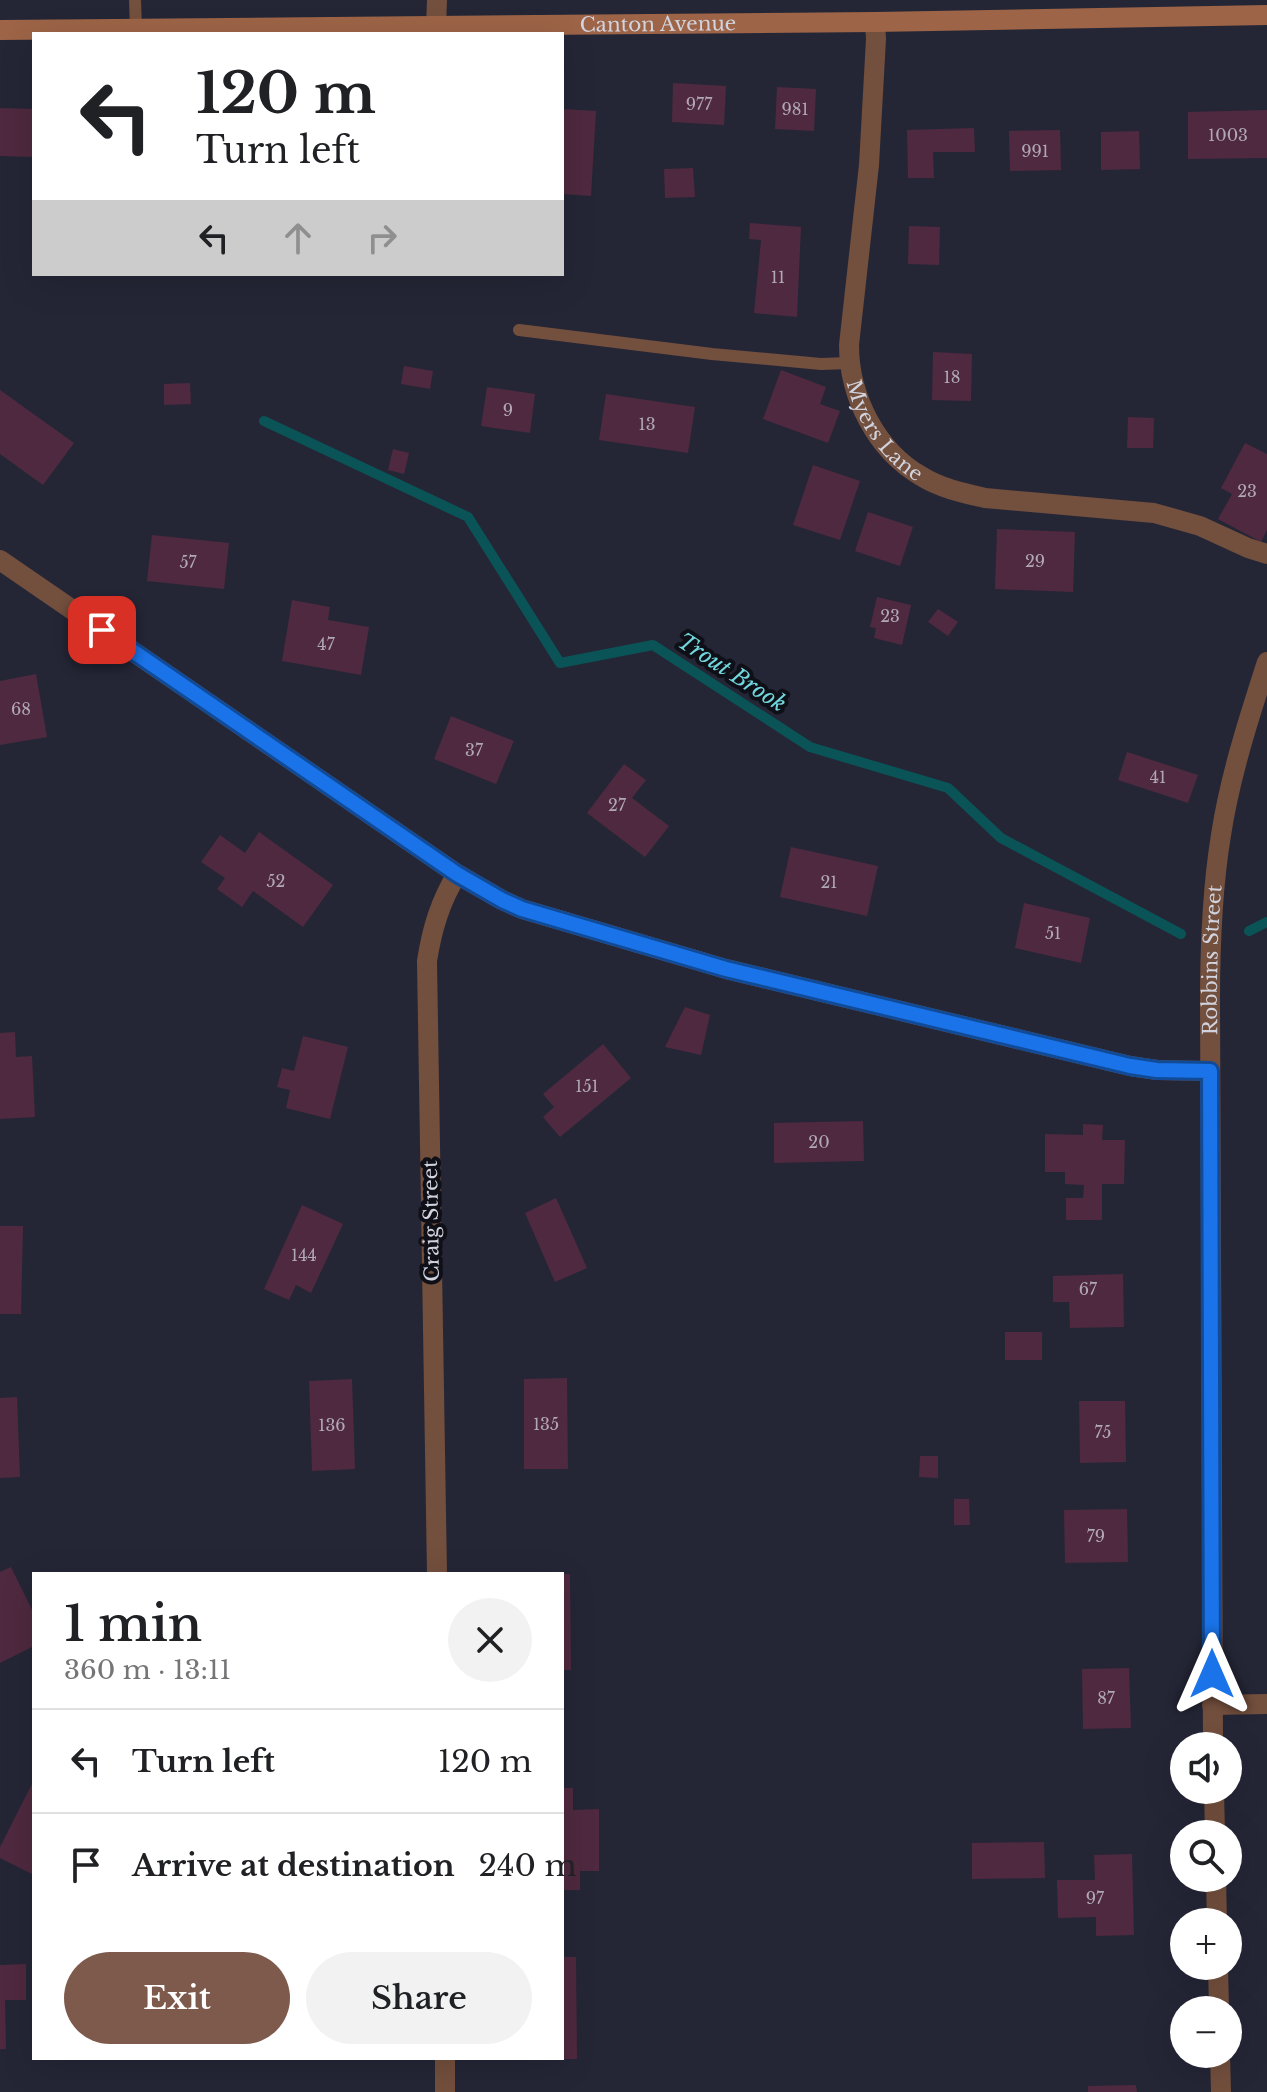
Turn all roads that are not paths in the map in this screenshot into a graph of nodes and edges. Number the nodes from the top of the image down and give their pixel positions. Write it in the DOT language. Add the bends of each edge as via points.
graph roads {
  1 [pos="135,0"];
  2 [pos="437,0"];
  3 [pos="1267,15"];
  4 [pos="875,22"];
  5 [pos="436,27"];
  6 [pos="0,28"];
  7 [pos="136,29"];
  8 [pos="519,330"];
  9 [pos="849,363"];
  10 [pos="1267,554"];
  11 [pos="0,560"];
  12 [pos="1267,662"];
  13 [pos="457,874"];
  14 [pos="1210,1071"];
  15 [pos="437,1572"];
  16 [pos="1267,1704"];
  17 [pos="1212,1705"];
  18 [pos="1213,1732"];
  19 [pos="445,2060"];
  20 [pos="1220,2068"];
  21 [pos="445,2092"];
  22 [pos="1221,2092"];
  1 -- 7 [label="lane"];
  2 -- 5 [label="street"];
  3 -- 4 [label="main road, Canton Avenue"];
  4 -- 5 [label="main road, Canton Avenue"];
  4 -- 9 [label="street, Myers Lane" via="869,165"];
  5 -- 7 [label="main road, Canton Avenue"];
  6 -- 7 [label="main road, Canton Avenue"];
  8 -- 9 [label="lane" via="712,354"];
  9 -- 10 [label="street, Myers Lane" via="858,398 877,434 904,464 940,485 985,498 1154,513"];
  11 -- 13 [label="street"];
  12 -- 14 [label="street, Robbins Street" via="1221,834 1211,933"];
  13 -- 14 [label="street" via="522,909 726,969 1130,1066"];
  13 -- 15 [label="street, Craig Street" via="438,912 427,961"];
  14 -- 17 [label="street, Robbins Street"];
  16 -- 17 [label="street"];
  17 -- 18 [label="street, Robbins Street"];
  19 -- 21 [label="street"];
  20 -- 22 [label="street"];
}
